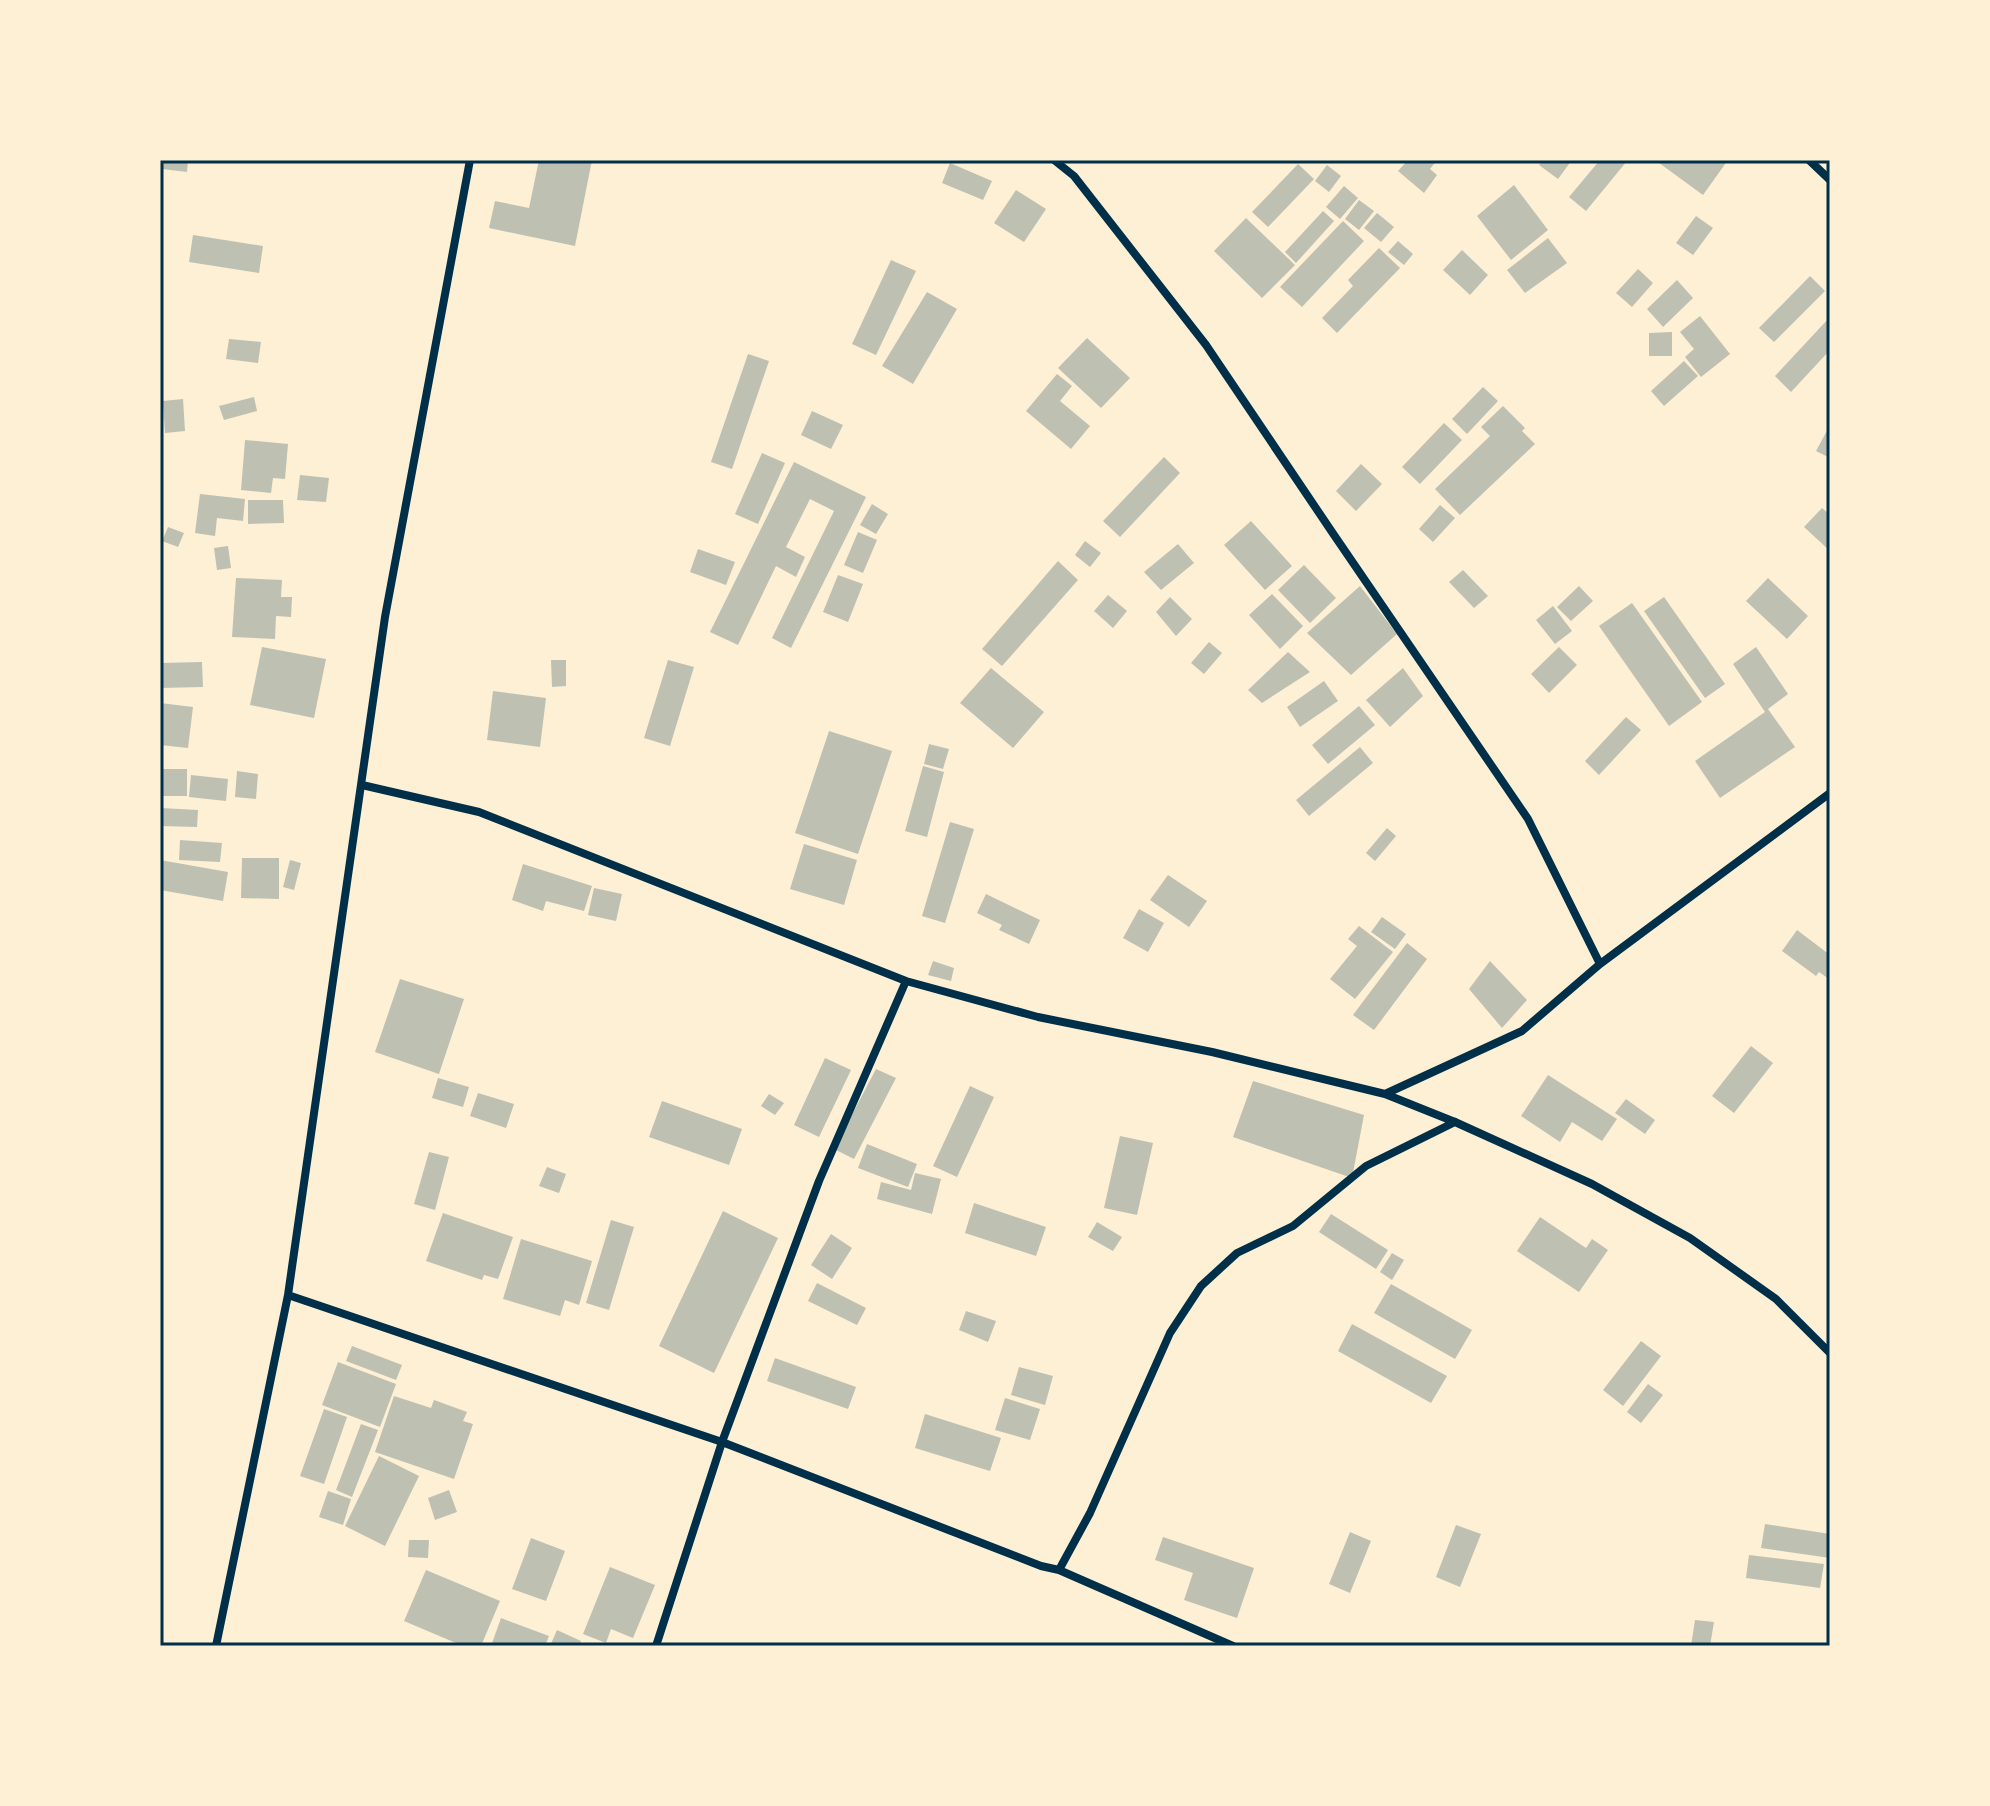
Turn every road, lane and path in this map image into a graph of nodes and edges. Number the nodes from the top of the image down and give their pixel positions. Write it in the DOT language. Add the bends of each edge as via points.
graph roads {
  1 [pos="470,160"];
  2 [pos="1054,160"];
  3 [pos="1809,160"];
  4 [pos="1830,180"];
  5 [pos="362,785"];
  6 [pos="1830,793"];
  7 [pos="1600,964"];
  8 [pos="906,981"];
  9 [pos="1385,1094"];
  10 [pos="1455,1122"];
  11 [pos="288,1295"];
  12 [pos="1830,1353"];
  13 [pos="722,1442"];
  14 [pos="1059,1570"];
  15 [pos="216,1646"];
  16 [pos="656,1646"];
  17 [pos="1233,1646"];
  1 -- 5 [label="street" via="385,617"];
  2 -- 7 [label="street" via="1074,176 1206,345 1528,819"];
  3 -- 4 [label="street"];
  5 -- 8 [label="street" via="479,812"];
  5 -- 11 [label="street"];
  6 -- 7 [label="street"];
  7 -- 9 [label="street" via="1522,1031"];
  8 -- 9 [label="street" via="1038,1017"];
  8 -- 13 [label="street" via="819,1181"];
  9 -- 10 [label="street"];
  10 -- 12 [label="street" via="1592,1184 1690,1238 1776,1299"];
  10 -- 14 [label="street" via="1366,1166 1293,1226 1237,1253 1201,1286 1170,1333"];
  11 -- 13 [label="street"];
  11 -- 15 [label="street"];
  13 -- 14 [label="street"];
  13 -- 16 [label="street"];
  14 -- 17 [label="street"];
}
